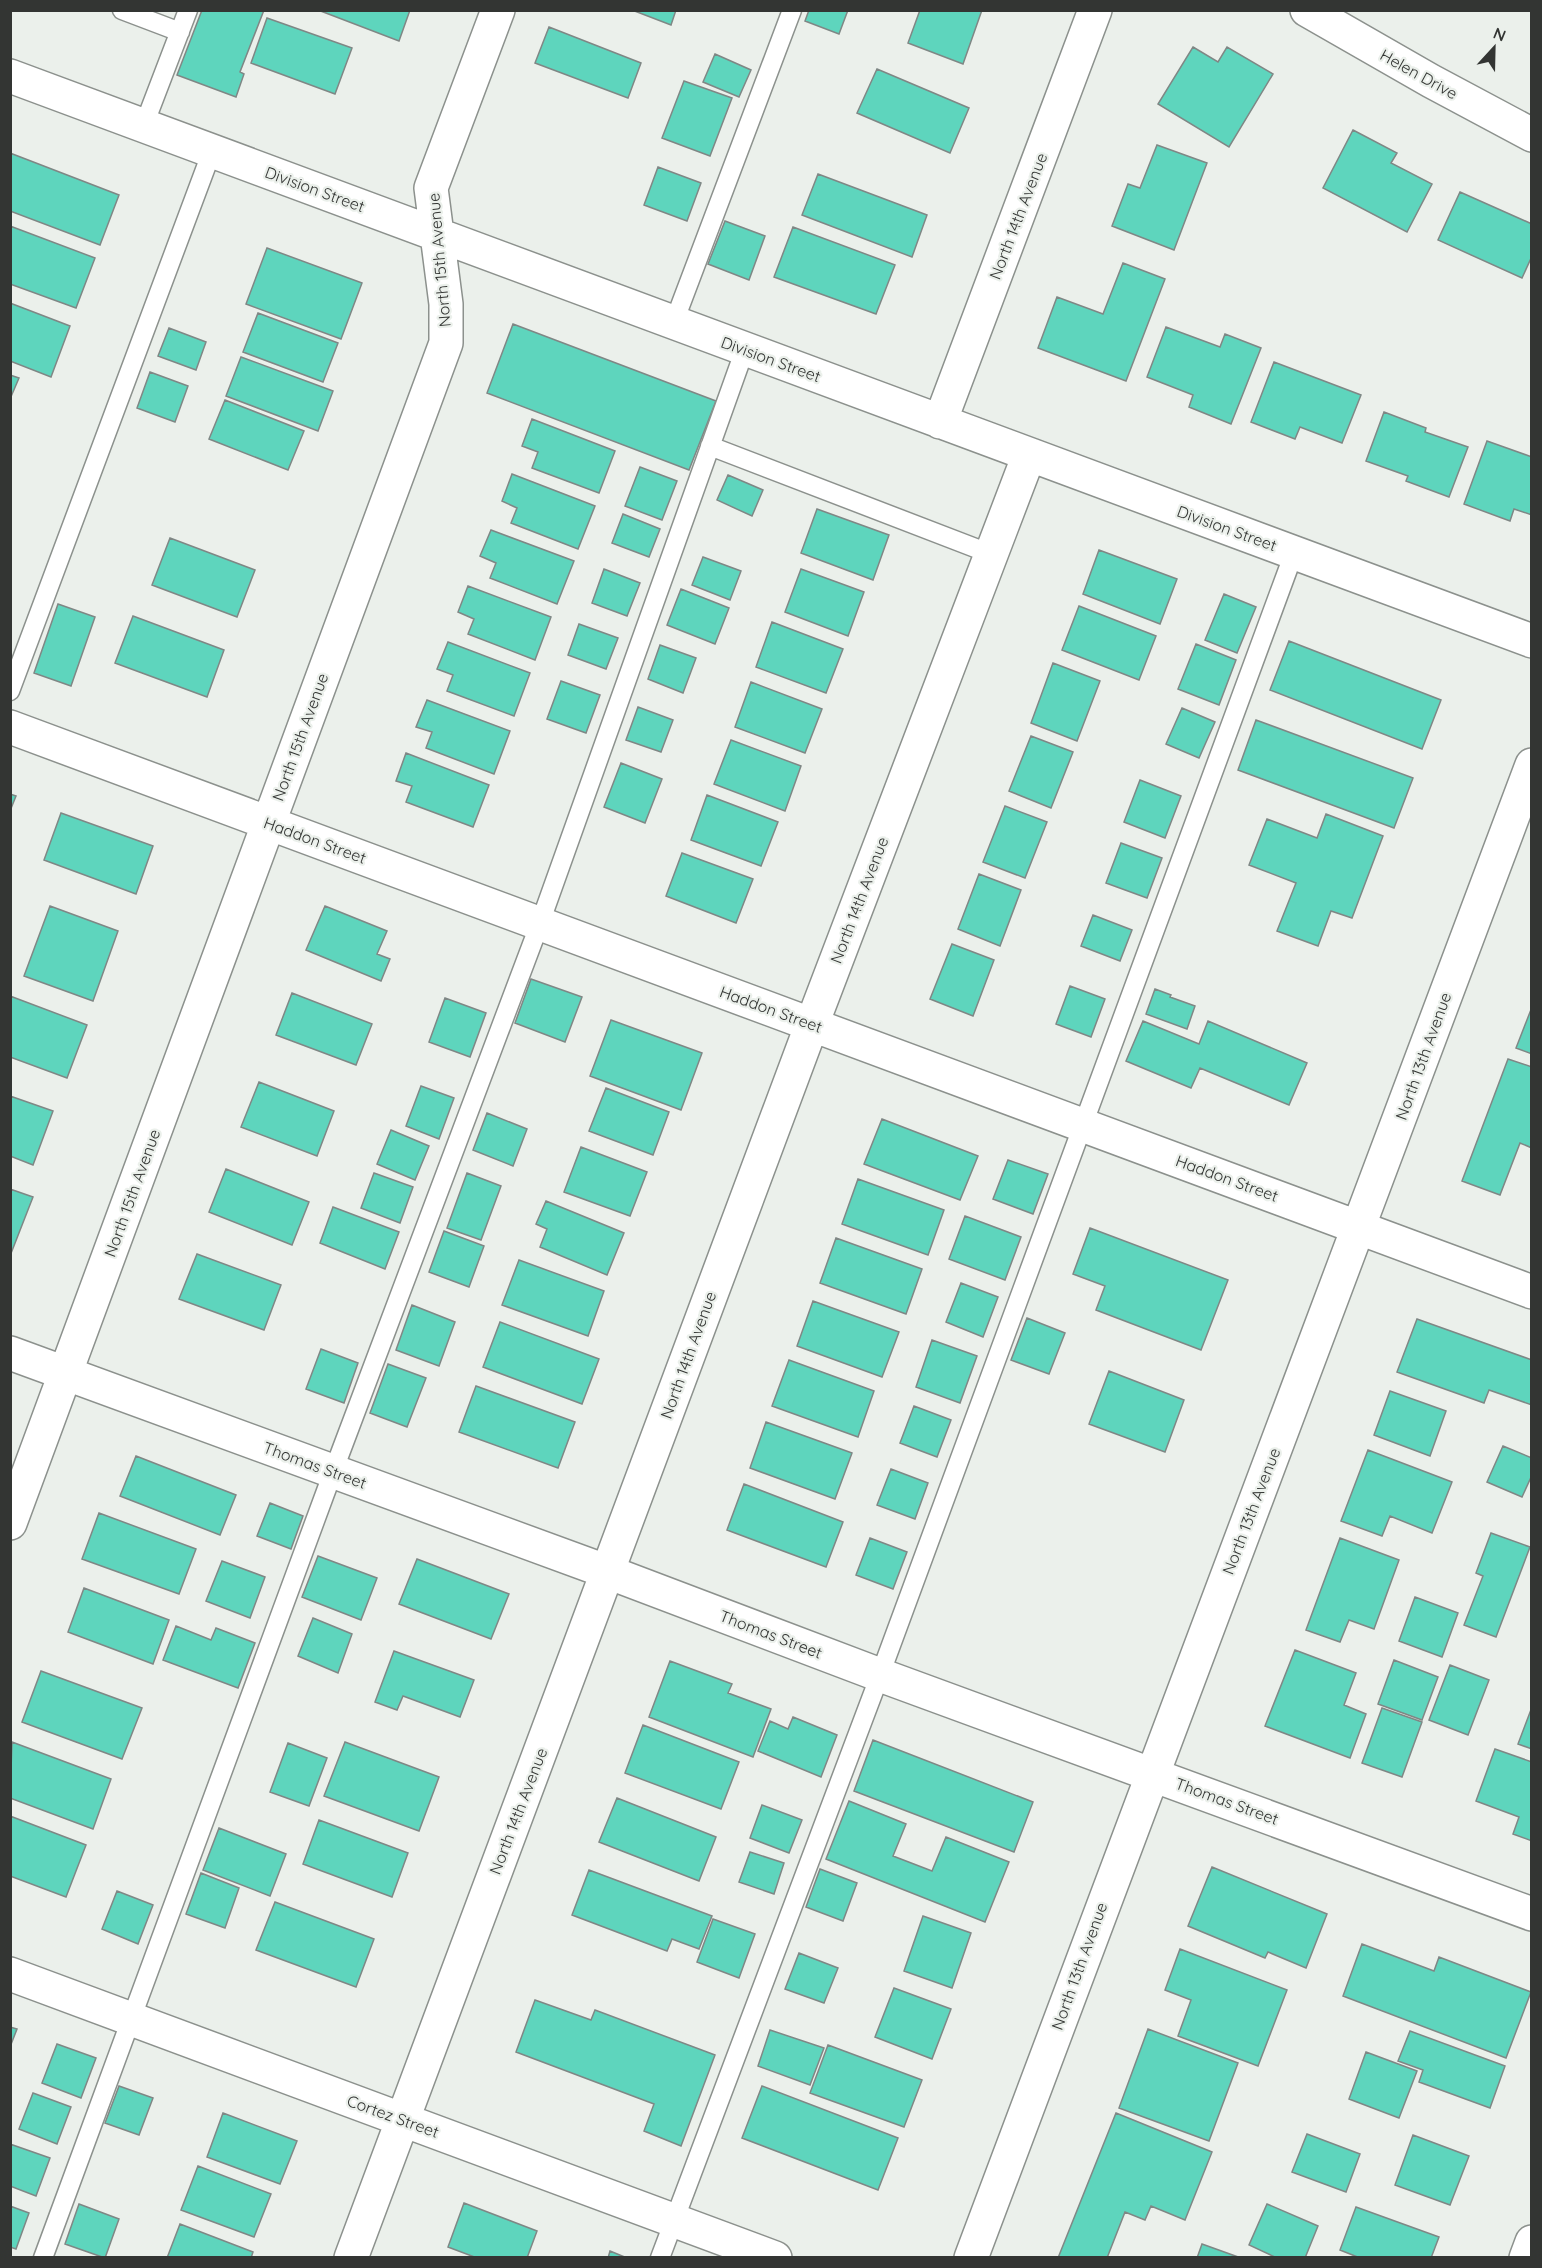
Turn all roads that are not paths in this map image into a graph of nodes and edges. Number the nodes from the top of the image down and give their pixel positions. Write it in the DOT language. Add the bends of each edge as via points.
graph roads {
  1 [pos="122,10"];
  2 [pos="188,10"];
  3 [pos="498,10"];
  4 [pos="792,10"];
  5 [pos="1095,10"];
  6 [pos="1306,10"];
  7 [pos="180,32"];
  8 [pos="10,76"];
  9 [pos="144,126"];
  10 [pos="1532,135"];
  11 [pos="212,151"];
  12 [pos="436,234"];
  13 [pos="674,322"];
  14 [pos="745,349"];
  15 [pos="940,422"];
  16 [pos="710,446"];
  17 [pos="1029,455"];
  18 [pos="1294,553"];
  19 [pos="991,554"];
  20 [pos="1532,641"];
  21 [pos="10,691"];
  22 [pos="10,726"];
  23 [pos="1532,765"];
  24 [pos="269,822"];
  25 [pos="540,923"];
  26 [pos="812,1024"];
  27 [pos="1082,1125"];
  28 [pos="1359,1228"];
  29 [pos="1532,1292"];
  30 [pos="10,1353"];
  31 [pos="66,1373"];
  32 [pos="333,1472"];
  33 [pos="10,1523"];
  34 [pos="608,1572"];
  35 [pos="880,1676"];
  36 [pos="1151,1773"];
  37 [pos="1532,1914"];
  38 [pos="10,1974"];
  39 [pos="130,2018"];
  40 [pos="403,2119"];
  41 [pos="674,2220"];
  42 [pos="1532,2242"];
  43 [pos="43,2258"];
  44 [pos="351,2258"];
  45 [pos="660,2258"];
  46 [pos="775,2258"];
  47 [pos="971,2258"];
  48 [pos="1526,2258"];
  1 -- 7 [label="lane"];
  2 -- 7 [label="lane"];
  3 -- 12 [label="street, North 15th Avenue" via="431,188"];
  4 -- 13 [label="lane"];
  5 -- 15 [label="street, North 14th Avenue"];
  6 -- 10 [label="street, Helen Drive"];
  7 -- 9 [label="lane"];
  8 -- 9 [label="street, Division Street"];
  9 -- 11 [label="street, Division Street"];
  11 -- 12 [label="street, Division Street"];
  11 -- 21 [label="lane"];
  12 -- 13 [label="street, Division Street"];
  12 -- 24 [label="street, North 15th Avenue" via="446,304 446,343"];
  13 -- 14 [label="street, Division Street"];
  14 -- 15 [label="street, Division Street"];
  14 -- 16 [label="lane"];
  15 -- 17 [label="street, Division Street"];
  16 -- 19 [label="lane"];
  16 -- 25 [label="lane"];
  17 -- 18 [label="street, Division Street"];
  17 -- 19 [label="street, North 14th Avenue"];
  18 -- 20 [label="street, Division Street"];
  18 -- 27 [label="lane"];
  19 -- 26 [label="street, North 14th Avenue"];
  22 -- 24 [label="street, Haddon Street"];
  23 -- 28 [label="street, North 13th Avenue"];
  24 -- 25 [label="street, Haddon Street"];
  24 -- 31 [label="street, North 15th Avenue"];
  25 -- 26 [label="street, Haddon Street"];
  25 -- 32 [label="lane"];
  26 -- 27 [label="street, Haddon Street"];
  26 -- 34 [label="street, North 14th Avenue"];
  27 -- 28 [label="street, Haddon Street"];
  27 -- 35 [label="lane"];
  28 -- 29 [label="street, Haddon Street"];
  28 -- 36 [label="street, North 13th Avenue"];
  30 -- 31 [label="street, Thomas Street"];
  31 -- 32 [label="street, Thomas Street"];
  31 -- 33 [label="street, North 15th Avenue"];
  32 -- 34 [label="street, Thomas Street"];
  32 -- 39 [label="lane"];
  34 -- 35 [label="street, Thomas Street"];
  34 -- 40 [label="street, North 14th Avenue"];
  35 -- 36 [label="street, Thomas Street"];
  35 -- 41 [label="lane"];
  36 -- 37 [label="street, Thomas Street"];
  36 -- 47 [label="street, North 13th Avenue"];
  38 -- 39 [label="street, Cortez Street"];
  39 -- 40 [label="street, Cortez Street"];
  39 -- 43 [label="lane"];
  40 -- 41 [label="street, Cortez Street"];
  40 -- 44 [label="street, North 14th Avenue"];
  41 -- 45 [label="lane"];
  41 -- 46 [label="street, Cortez Street"];
  42 -- 48 [label="street"];
}
